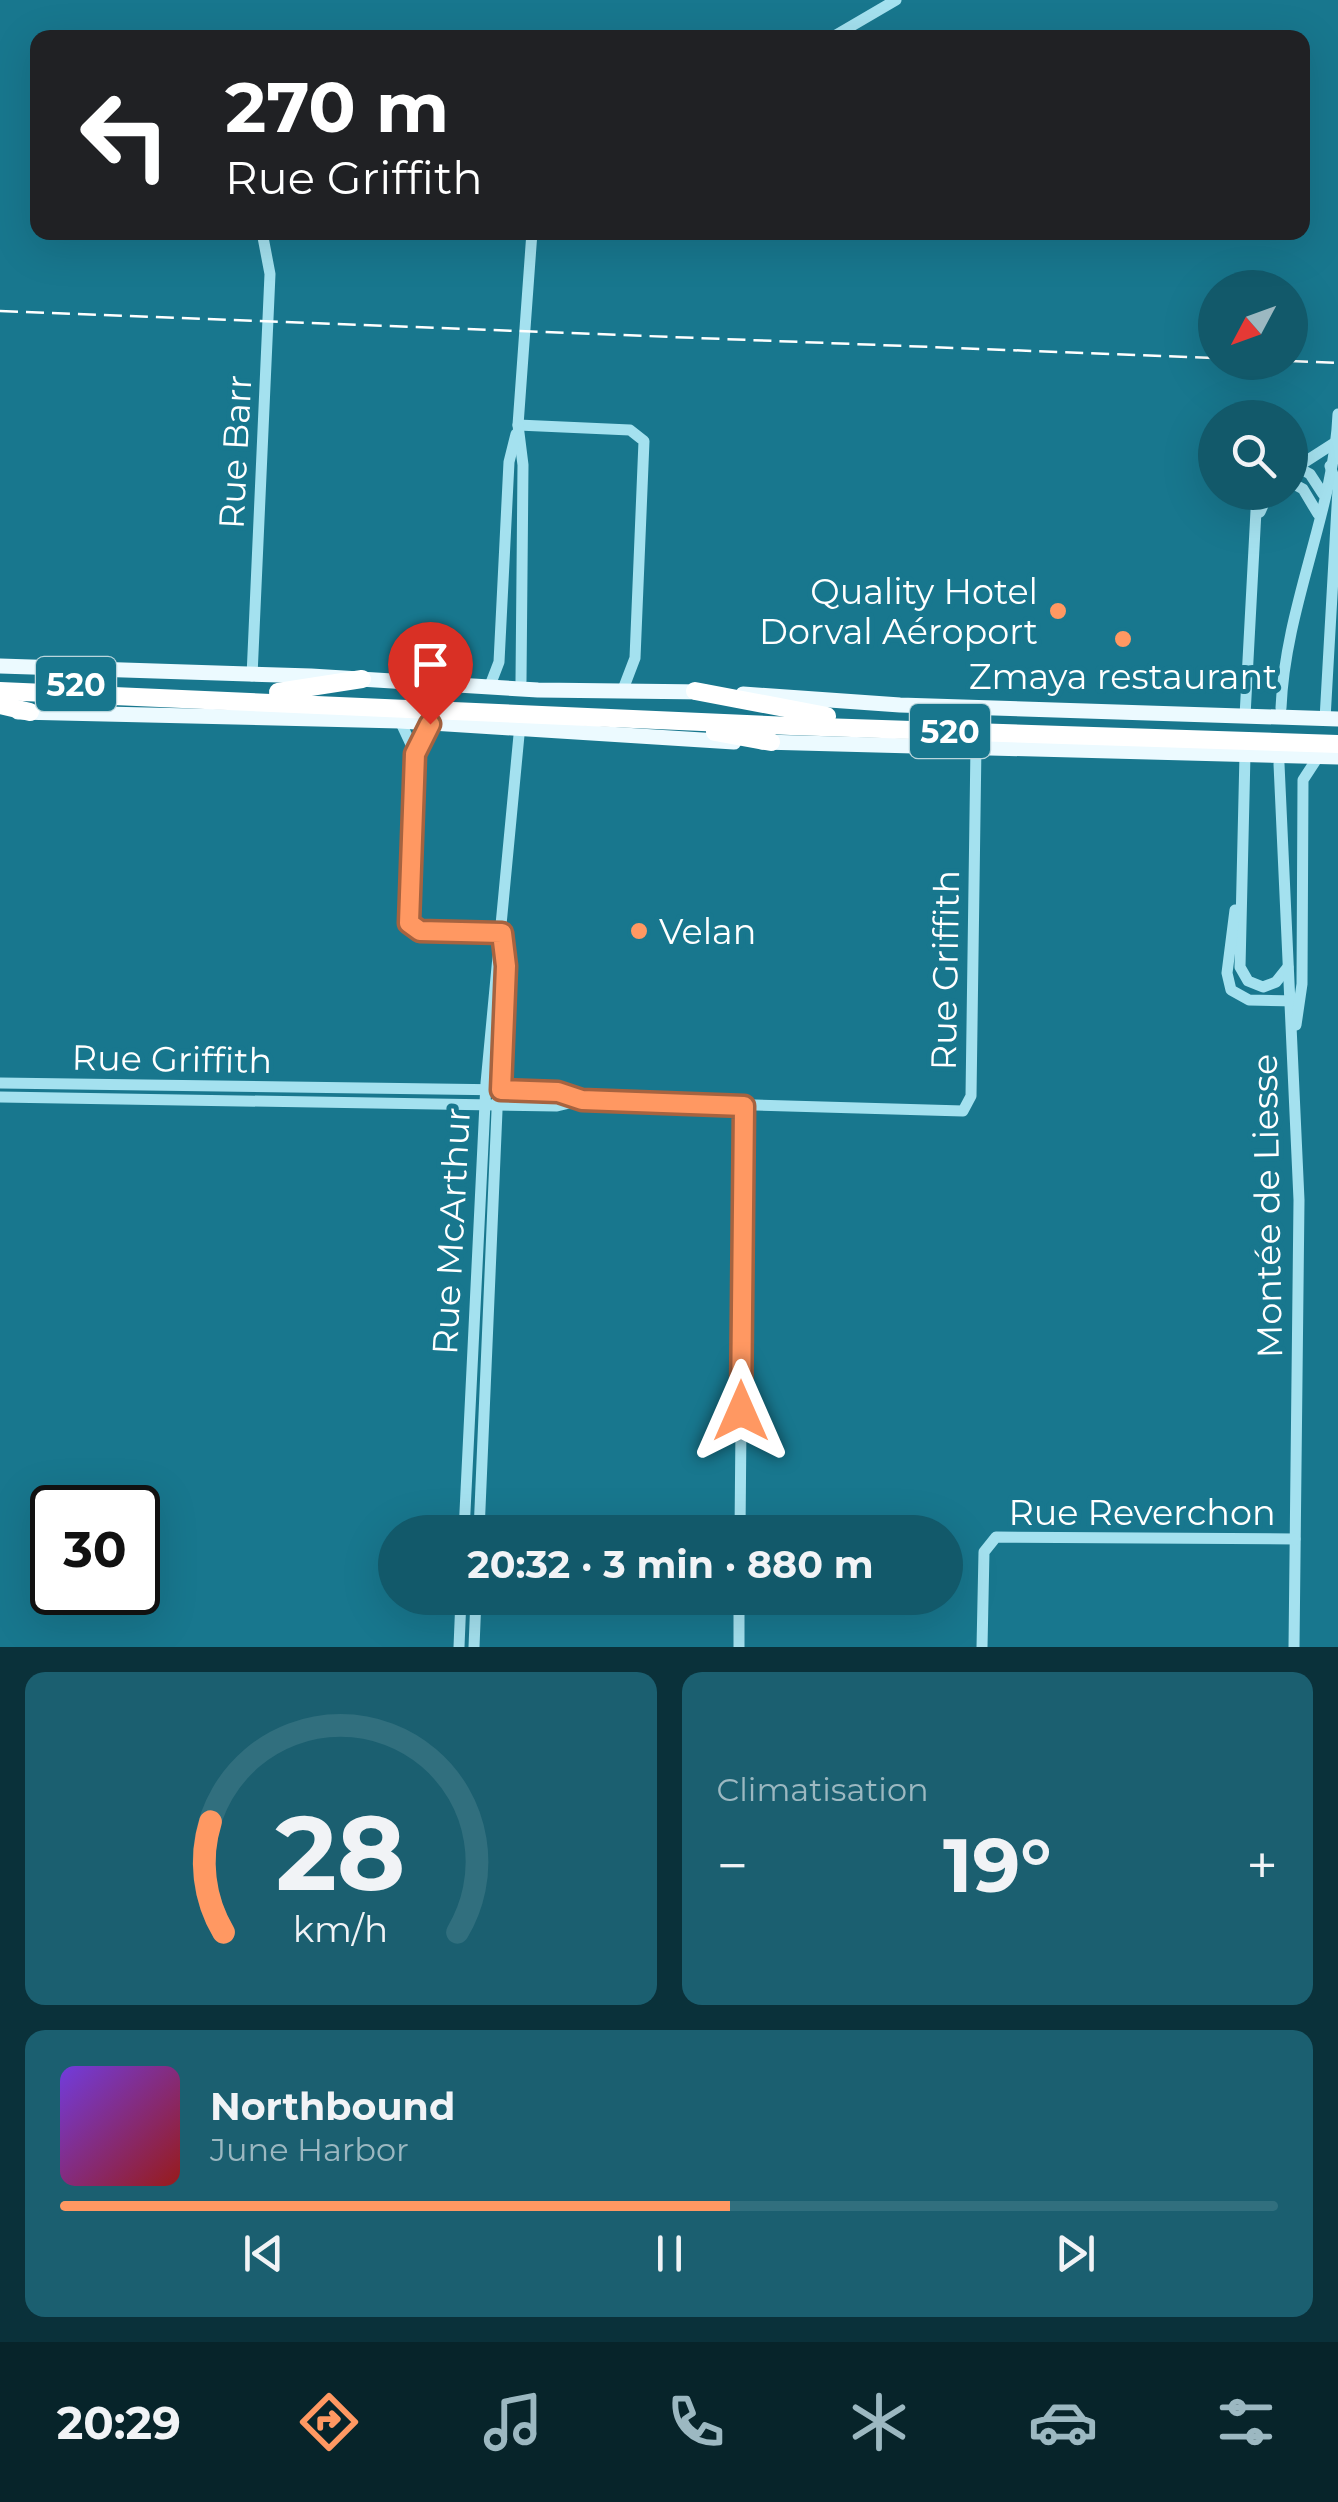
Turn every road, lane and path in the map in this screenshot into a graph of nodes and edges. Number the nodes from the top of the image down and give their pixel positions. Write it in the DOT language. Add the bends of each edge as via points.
graph roads {
  1 [pos="896,0"];
  2 [pos="844,30"];
  3 [pos="264,240"];
  4 [pos="531,240"];
  5 [pos="1338,414"];
  6 [pos="518,425"];
  7 [pos="1336,442"];
  8 [pos="1308,458"];
  9 [pos="1330,466"];
  10 [pos="1308,474"];
  11 [pos="1323,494"];
  12 [pos="1308,497"];
  13 [pos="1258,510"];
  14 [pos="1261,510"];
  15 [pos="1318,514"];
  16 [pos="1258,516"];
  17 [pos="635,658"];
  18 [pos="0,666"];
  19 [pos="252,676"];
  20 [pos="362,679"];
  21 [pos="0,680"];
  22 [pos="521,682"];
  23 [pos="0,691"];
  24 [pos="278,692"];
  25 [pos="622,692"];
  26 [pos="647,692"];
  27 [pos="694,692"];
  28 [pos="499,704"];
  29 [pos="0,708"];
  30 [pos="1281,708"];
  31 [pos="537,709"];
  32 [pos="30,712"];
  33 [pos="827,716"];
  34 [pos="641,719"];
  35 [pos="400,722"];
  36 [pos="430,724"];
  37 [pos="1334,724"];
  38 [pos="518,735"];
  39 [pos="1255,735"];
  40 [pos="1297,737"];
  41 [pos="771,742"];
  42 [pos="1338,744"];
  43 [pos="976,746"];
  44 [pos="415,754"];
  45 [pos="1318,757"];
  46 [pos="1338,757"];
  47 [pos="1279,764"];
  48 [pos="1241,874"];
  49 [pos="502,933"];
  50 [pos="1288,967"];
  51 [pos="1296,1001"];
  52 [pos="0,1084"];
  53 [pos="486,1090"];
  54 [pos="501,1090"];
  55 [pos="43,1091"];
  56 [pos="101,1092"];
  57 [pos="0,1097"];
  58 [pos="582,1100"];
  59 [pos="500,1104"];
  60 [pos="486,1105"];
  61 [pos="744,1106"];
  62 [pos="465,1515"];
  63 [pos="479,1515"];
  64 [pos="740,1515"];
  65 [pos="1295,1539"];
  66 [pos="460,1615"];
  67 [pos="475,1615"];
  68 [pos="739,1615"];
  69 [pos="459,1647"];
  70 [pos="474,1647"];
  71 [pos="739,1647"];
  72 [pos="982,1647"];
  73 [pos="1294,1647"];
  1 -- 2 [label="street"];
  3 -- 19 [label="street, Rue Barr" via="270,274"];
  4 -- 6 [label="street"];
  5 -- 7 [label="street"];
  6 -- 17 [label="street" via="630,430 643,438"];
  6 -- 22 [label="street"];
  6 -- 28 [label="street" via="509,462"];
  7 -- 8 [label="street"];
  7 -- 9 [label="street"];
  9 -- 11 [label="street"];
  9 -- 37 [label="street" via="1338,486"];
  10 -- 11 [label="street"];
  11 -- 15 [label="street"];
  12 -- 15 [label="street"];
  13 -- 16 [label="street"];
  14 -- 16 [label="street"];
  15 -- 30 [label="street" via="1291,628"];
  16 -- 39 [label="street"];
  17 -- 25 [label="street"];
  17 -- 26 [label="street"];
  18 -- 19 [label="main road"];
  19 -- 20 [label="main road"];
  20 -- 24 [label="highway"];
  20 -- 28 [label="main road"];
  21 -- 24 [label="highway, 520"];
  23 -- 28 [label="highway, 520"];
  24 -- 28 [label="highway, 520"];
  25 -- 26 [label="main road"];
  25 -- 31 [label="main road"];
  26 -- 27 [label="main road"];
  27 -- 33 [label="highway"];
  27 -- 39 [label="main road"];
  28 -- 31 [label="highway, 520"];
  28 -- 36 [label="main road"];
  29 -- 32 [label="highway"];
  31 -- 33 [label="highway, 520"];
  31 -- 34 [label="highway, 520"];
  31 -- 41 [label="main road"];
  32 -- 35 [label="main road"];
  33 -- 39 [label="highway, 520"];
  34 -- 39 [label="highway, 520"];
  34 -- 41 [label="highway"];
  35 -- 36 [label="main road"];
  35 -- 44 [label="street"];
  36 -- 44 [label="street"];
  37 -- 40 [label="highway, 520"];
  38 -- 49 [label="street, Rue McArthur"];
  39 -- 40 [label="highway, 520"];
  39 -- 43 [label="main road"];
  39 -- 48 [label="street"];
  40 -- 42 [label="highway, 520"];
  40 -- 45 [label="main road"];
  41 -- 43 [label="main road"];
  43 -- 61 [label="street, Rue Griffith" via="968,1106 948,1113"];
  44 -- 49 [label="street" via="409,923 420,931"];
  45 -- 46 [label="main road"];
  45 -- 51 [label="street" via="1303,780"];
  47 -- 50 [label="street, Montée de Liesse"];
  48 -- 50 [label="street" via="1244,976 1267,987"];
  48 -- 51 [label="street" via="1228,985 1244,999"];
  49 -- 53 [label="street, Rue McArthur"];
  49 -- 54 [label="street, Rue McArthur"];
  50 -- 51 [label="street, Montée de Liesse"];
  51 -- 65 [label="street, Montée de Liesse"];
  52 -- 55 [label="street, Rue Griffith"];
  53 -- 54 [label="street, Rue Griffith"];
  53 -- 56 [label="street, Rue Griffith"];
  53 -- 60 [label="street, Rue McArthur"];
  54 -- 58 [label="street, Rue Griffith"];
  54 -- 59 [label="street, Rue McArthur"];
  55 -- 56 [label="street, Rue Griffith"];
  55 -- 57 [label="street, Rue Griffith"];
  56 -- 60 [label="street, Rue Griffith"];
  58 -- 59 [label="street, Rue Griffith"];
  58 -- 61 [label="street, Rue Griffith"];
  59 -- 60 [label="street, Rue Griffith"];
  59 -- 63 [label="street, Rue McArthur"];
  60 -- 62 [label="street, Rue McArthur"];
  61 -- 64 [label="street"];
  65 -- 72 [label="street, Rue Reverchon" via="1005,1535 989,1542 984,1556"];
  65 -- 73 [label="street, Montée de Liesse"];
  66 -- 69 [label="street"];
  67 -- 70 [label="street"];
  68 -- 71 [label="street"];
}
